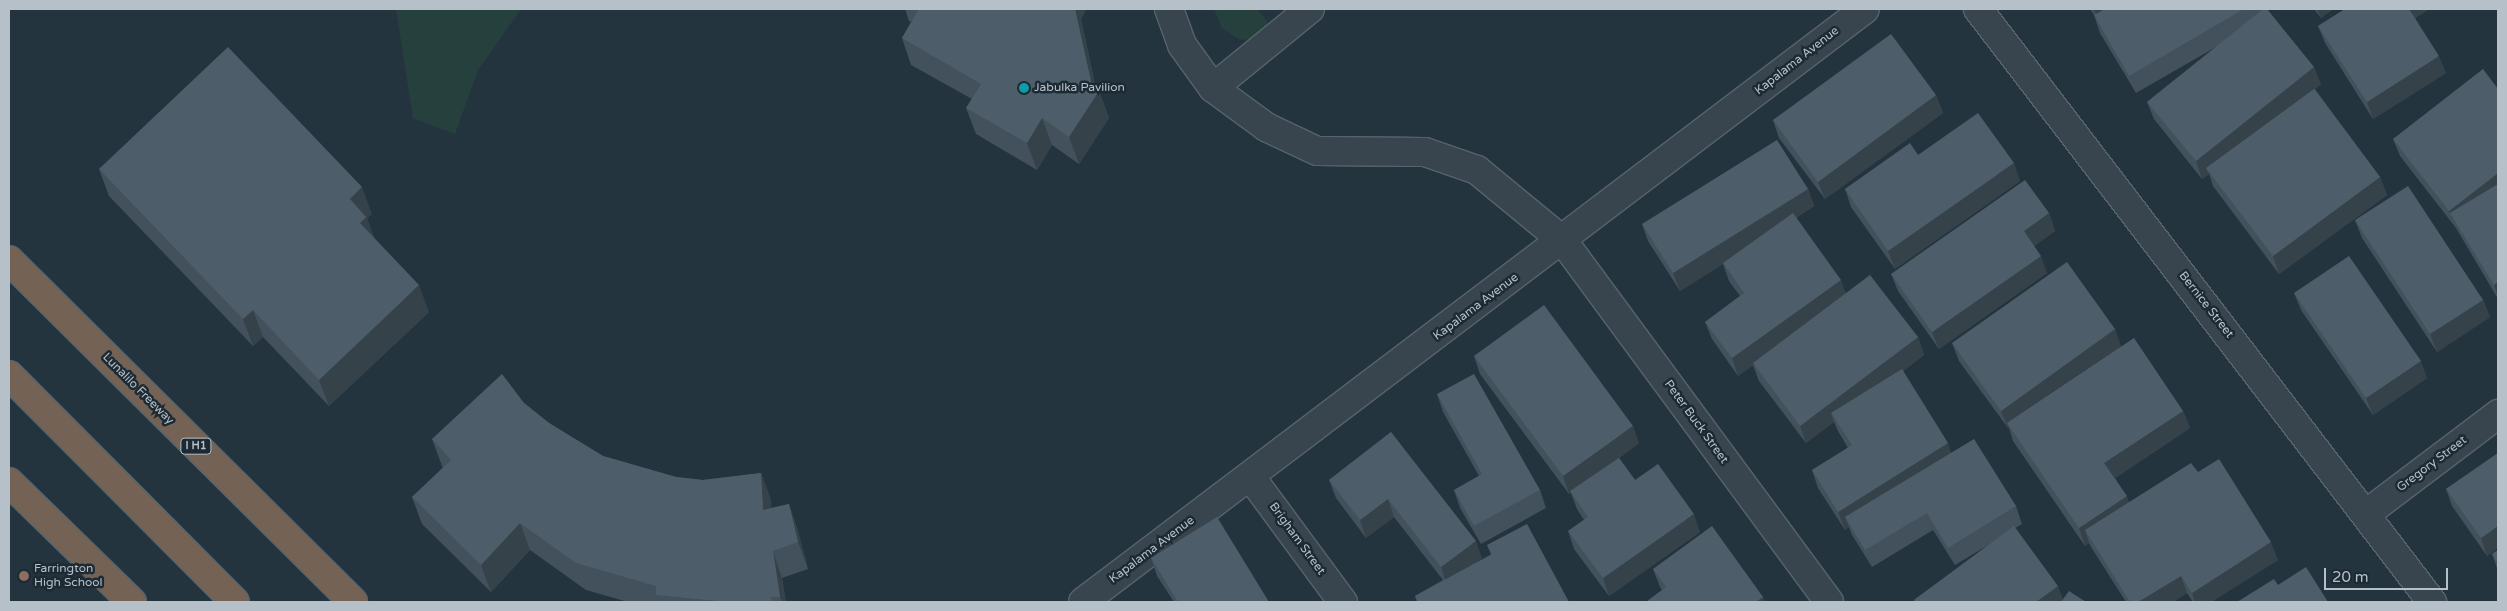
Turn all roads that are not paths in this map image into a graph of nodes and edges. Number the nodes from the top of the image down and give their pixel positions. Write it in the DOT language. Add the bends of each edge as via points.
graph roads {
  1 [pos="1169,9"];
  2 [pos="1310,9"];
  3 [pos="1865,9"];
  4 [pos="1978,9"];
  5 [pos="1213,88"];
  6 [pos="1563,241"];
  7 [pos="9,250"];
  8 [pos="9,260"];
  9 [pos="39,291"];
  10 [pos="9,375"];
  11 [pos="2498,414"];
  12 [pos="1250,476"];
  13 [pos="9,482"];
  14 [pos="9,506"];
  15 [pos="2366,514"];
  16 [pos="131,602"];
  17 [pos="235,602"];
  18 [pos="353,602"];
  19 [pos="1084,602"];
  20 [pos="1344,602"];
  21 [pos="1829,602"];
  22 [pos="2432,602"];
  1 -- 5 [label="street, Peter Buck Street" via="1182,45"];
  2 -- 5 [label="street"];
  3 -- 6 [label="street, Kapalama Avenue"];
  4 -- 15 [label="street, Bernice Street"];
  5 -- 6 [label="street, Peter Buck Street" via="1266,127 1317,151 1426,152 1477,170"];
  6 -- 12 [label="street, Kapalama Avenue"];
  6 -- 21 [label="street, Peter Buck Street"];
  7 -- 9 [label="highway"];
  8 -- 9 [label="highway, Lunalilo Freeway / I H1"];
  9 -- 18 [label="highway, Lunalilo Freeway / I H1"];
  10 -- 17 [label="highway"];
  11 -- 15 [label="street, Gregory Street"];
  12 -- 19 [label="street, Kapalama Avenue"];
  12 -- 20 [label="street, Brigham Street"];
  13 -- 16 [label="highway"];
  14 -- 16 [label="highway"];
  15 -- 22 [label="street, Bernice Street"];
}
